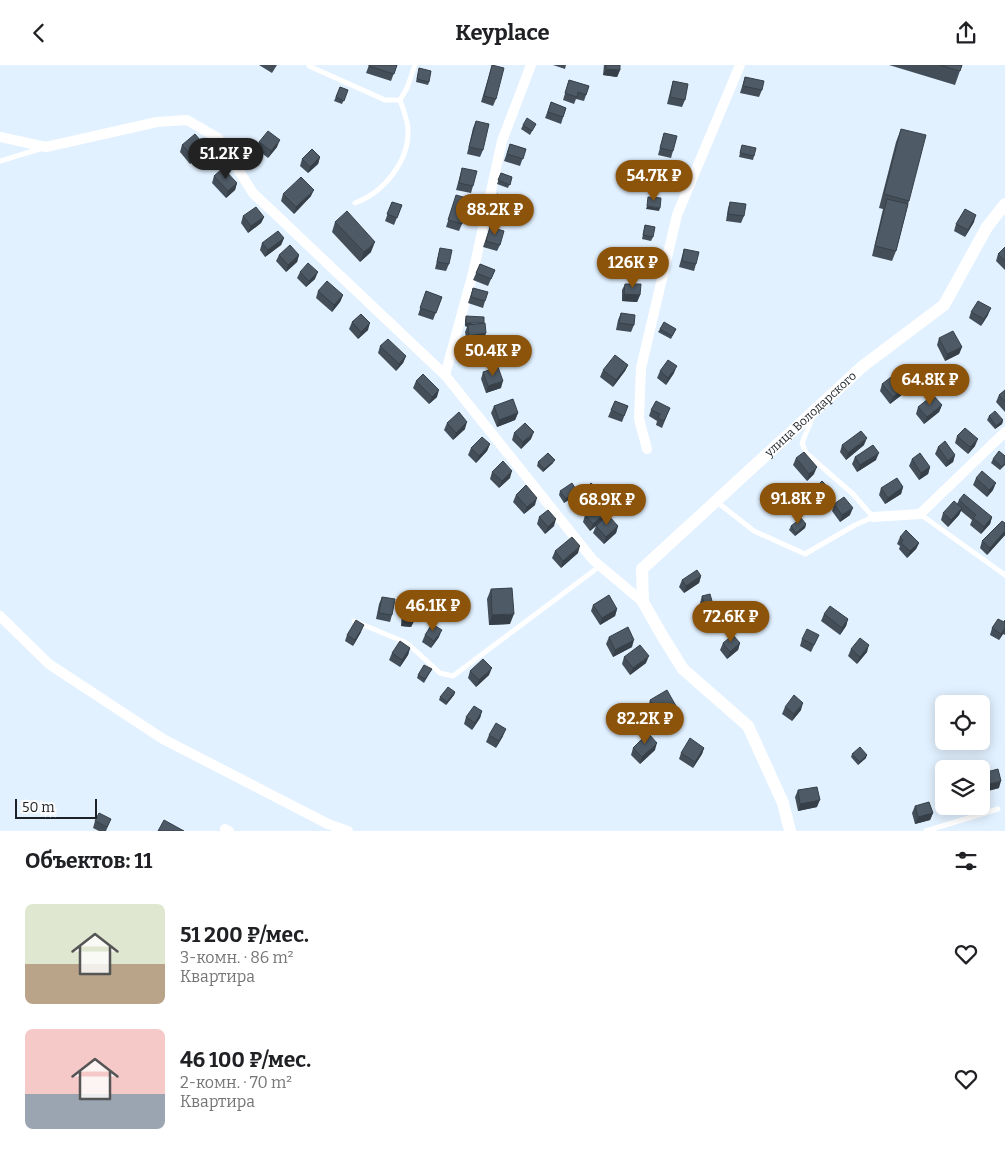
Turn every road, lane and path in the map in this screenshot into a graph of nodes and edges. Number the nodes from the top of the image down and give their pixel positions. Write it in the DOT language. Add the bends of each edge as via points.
graph roads {
  1 [pos="415,65"];
  2 [pos="530,65"];
  3 [pos="740,65"];
  4 [pos="308,66"];
  5 [pos="400,100"];
  6 [pos="0,137"];
  7 [pos="46,147"];
  8 [pos="0,161"];
  9 [pos="356,203"];
  10 [pos="1005,204"];
  11 [pos="445,375"];
  12 [pos="816,409"];
  13 [pos="1004,435"];
  14 [pos="648,449"];
  15 [pos="716,501"];
  16 [pos="920,514"];
  17 [pos="873,517"];
  18 [pos="600,566"];
  19 [pos="1005,575"];
  20 [pos="643,602"];
  21 [pos="0,616"];
  22 [pos="354,621"];
  23 [pos="998,809"];
  24 [pos="348,831"];
  25 [pos="790,831"];
  26 [pos="926,831"];
  1 -- 5 [label="lane"];
  2 -- 11 [label="street" via="502,141 473,273"];
  3 -- 14 [label="street" via="677,215 641,368 639,419"];
  4 -- 5 [label="lane" via="385,100"];
  5 -- 9 [label="lane" via="408,131 403,154 391,177 376,193"];
  6 -- 7 [label="street"];
  7 -- 8 [label="lane"];
  7 -- 11 [label="street" via="157,122 188,120 218,138 253,193"];
  10 -- 12 [label="street, улица Володарского" via="987,227 944,305 863,365"];
  11 -- 18 [label="street"];
  12 -- 15 [label="street, улица Володарского"];
  12 -- 17 [label="lane" via="802,443 806,453 853,494"];
  13 -- 16 [label="street"];
  15 -- 17 [label="lane" via="754,531 805,554"];
  15 -- 20 [label="street, улица Володарского" via="642,569"];
  16 -- 17 [label="street"];
  16 -- 19 [label="lane"];
  18 -- 20 [label="street"];
  18 -- 22 [label="lane" via="453,676 440,673 407,643"];
  20 -- 25 [label="street" via="683,669 748,726 783,803"];
  21 -- 24 [label="street" via="49,665 163,739 328,824"];
  23 -- 26 [label="lane"];
}
